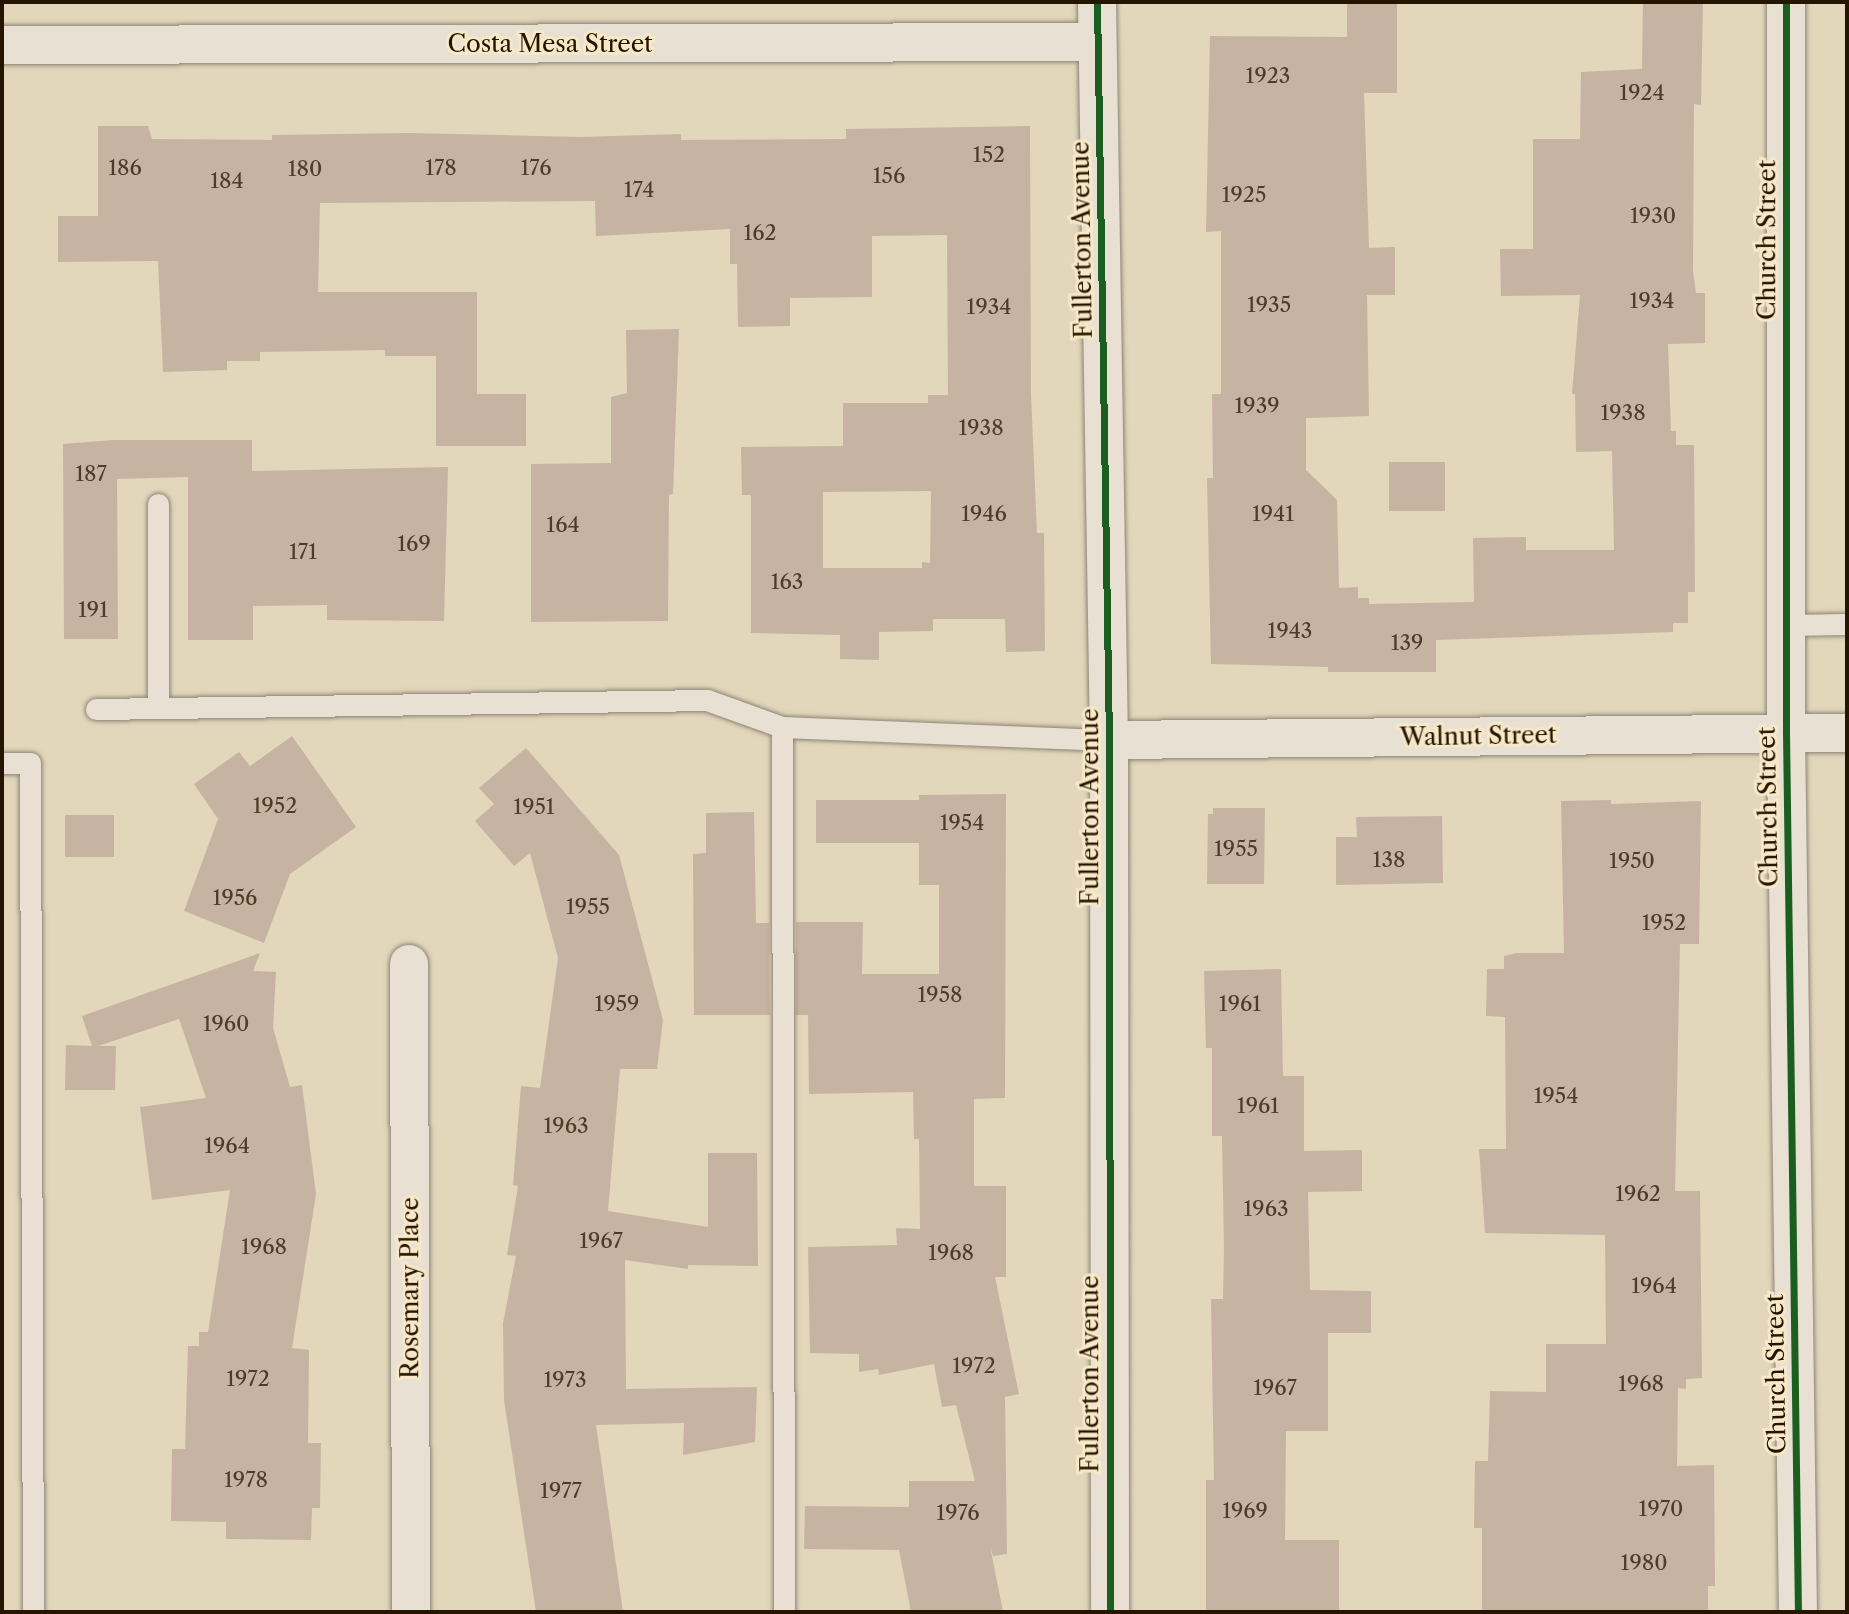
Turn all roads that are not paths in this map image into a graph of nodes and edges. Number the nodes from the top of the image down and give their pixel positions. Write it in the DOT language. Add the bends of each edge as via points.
graph roads {
  1 [pos="1097,2"];
  2 [pos="1786,2"];
  3 [pos="1097,42"];
  4 [pos="2,45"];
  5 [pos="158,504"];
  6 [pos="1847,624"];
  7 [pos="1785,625"];
  8 [pos="158,705"];
  9 [pos="96,709"];
  10 [pos="782,727"];
  11 [pos="1786,733"];
  12 [pos="1847,733"];
  13 [pos="1110,740"];
  14 [pos="2,762"];
  15 [pos="409,964"];
  16 [pos="33,1612"];
  17 [pos="411,1612"];
  18 [pos="784,1612"];
  19 [pos="1110,1612"];
  20 [pos="1798,1612"];
  1 -- 3 [label="street, Fullerton Avenue"];
  2 -- 7 [label="street, Church Street"];
  3 -- 4 [label="street, Costa Mesa Street"];
  3 -- 13 [label="street, Fullerton Avenue"];
  5 -- 8 [label="lane"];
  6 -- 7 [label="lane"];
  7 -- 11 [label="street, Church Street"];
  8 -- 9 [label="lane"];
  8 -- 10 [label="lane" via="707,700"];
  10 -- 13 [label="lane"];
  10 -- 18 [label="lane"];
  11 -- 12 [label="street, Walnut Street"];
  11 -- 13 [label="street, Walnut Street"];
  11 -- 20 [label="street, Church Street"];
  13 -- 19 [label="street, Fullerton Avenue"];
  14 -- 16 [label="lane" via="30,763"];
  15 -- 17 [label="street, Rosemary Place"];
}
